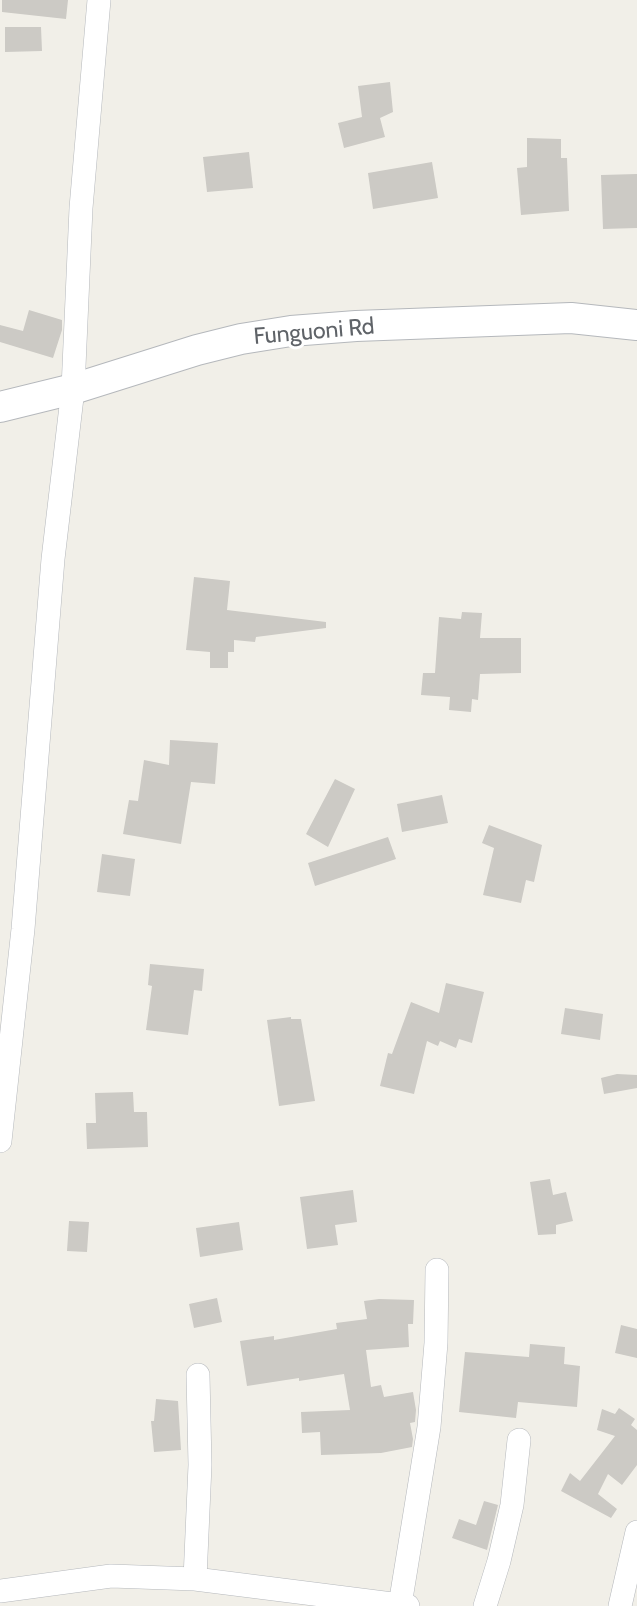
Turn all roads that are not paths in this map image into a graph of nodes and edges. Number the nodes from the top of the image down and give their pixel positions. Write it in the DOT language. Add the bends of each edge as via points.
graph roads {
  1 [pos="99,0"];
  2 [pos="637,326"];
  3 [pos="73,389"];
  4 [pos="0,407"];
  5 [pos="0,1141"];
  6 [pos="437,1270"];
  7 [pos="198,1375"];
  8 [pos="519,1440"];
  9 [pos="637,1532"];
  10 [pos="195,1578"];
  11 [pos="0,1591"];
  12 [pos="404,1605"];
  13 [pos="485,1606"];
  14 [pos="620,1606"];
  1 -- 3 [label="street" via="81,208"];
  2 -- 3 [label="street, Funguoni Rd" via="571,318 291,331 197,350"];
  3 -- 4 [label="street, Funguoni Rd"];
  3 -- 5 [label="street"];
  6 -- 12 [label="street" via="429,1427"];
  7 -- 10 [label="street"];
  8 -- 13 [label="street" via="512,1505"];
  9 -- 14 [label="street"];
  10 -- 11 [label="street" via="111,1576"];
  10 -- 12 [label="street"];
}
